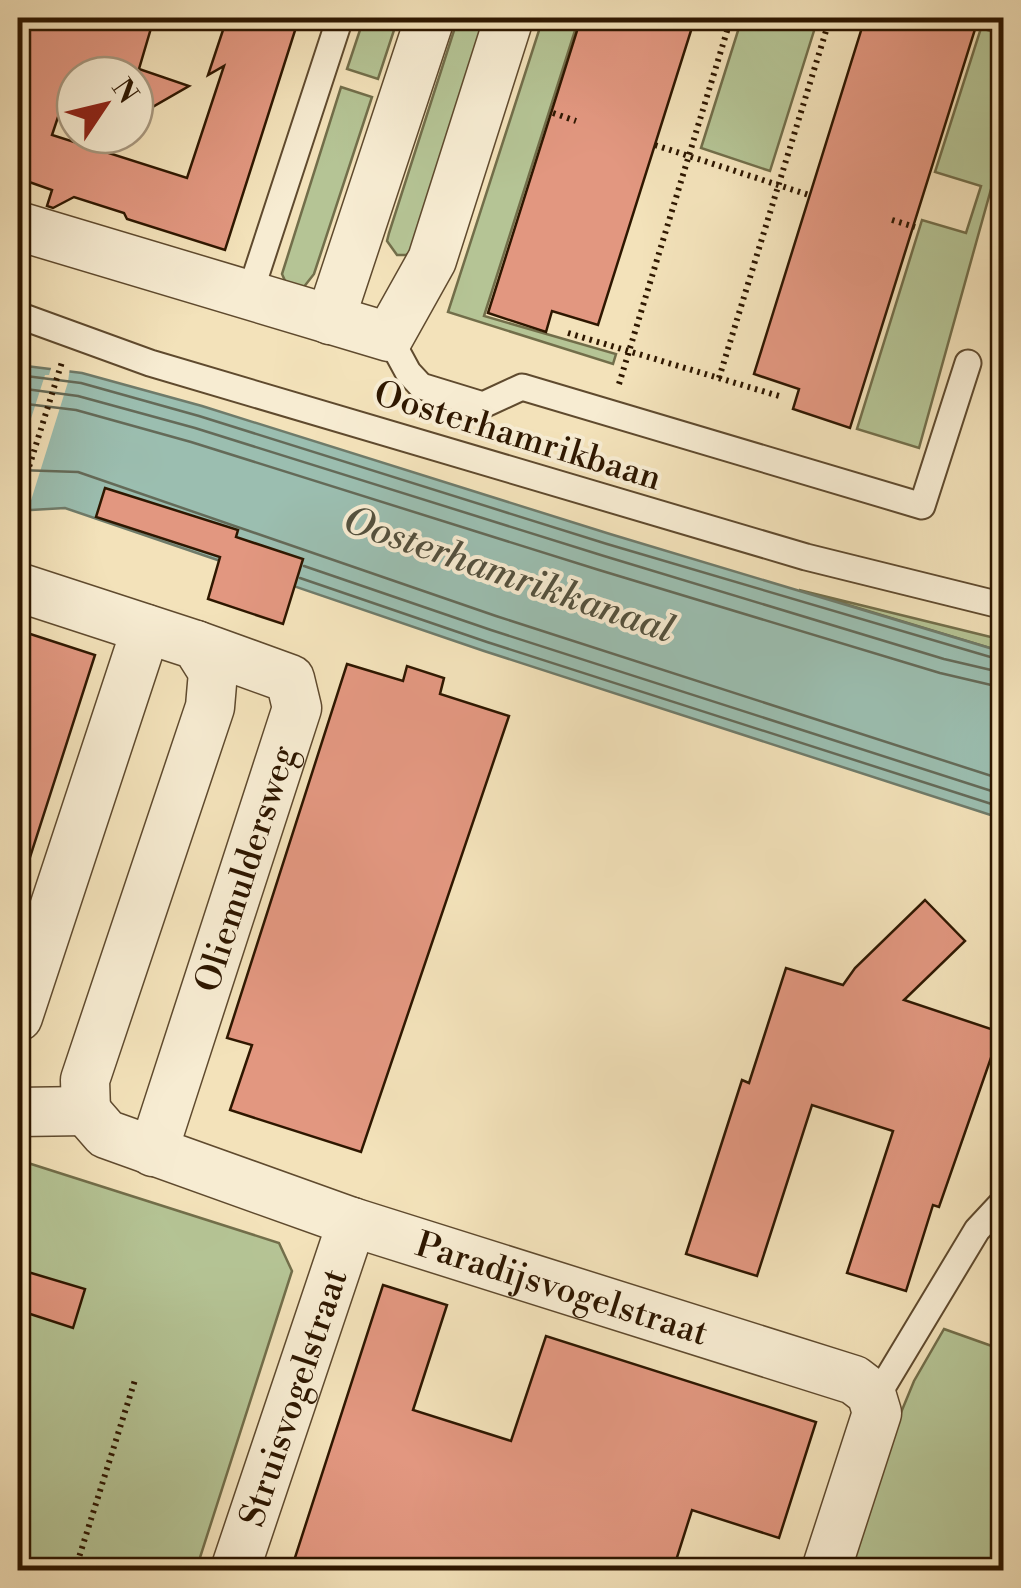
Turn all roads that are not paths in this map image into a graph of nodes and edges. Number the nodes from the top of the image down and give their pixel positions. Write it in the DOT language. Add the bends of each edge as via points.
graph roads {
  1 [pos="340,18"];
  2 [pos="430,18"];
  3 [pos="509,18"];
  4 [pos="18,226"];
  5 [pos="249,296"];
  6 [pos="18,315"];
  7 [pos="330,320"];
  8 [pos="389,338"];
  9 [pos="968,363"];
  10 [pos="18,588"];
  11 [pos="1004,606"];
  12 [pos="146,629"];
  13 [pos="196,644"];
  14 [pos="18,1016"];
  15 [pos="86,1111"];
  16 [pos="18,1112"];
  17 [pos="153,1152"];
  18 [pos="1004,1202"];
  19 [pos="352,1222"];
  20 [pos="874,1402"];
  21 [pos="234,1570"];
  22 [pos="826,1570"];
  1 -- 5 [label="lane"];
  2 -- 7 [label="street"];
  3 -- 8 [label="street" via="432,260"];
  4 -- 5 [label="street"];
  5 -- 7 [label="street"];
  6 -- 11 [label="lane, Oosterhamrikbaan" via="150,363 806,557"];
  7 -- 8 [label="street"];
  8 -- 9 [label="lane" via="420,386 483,406 522,387 922,506"];
  10 -- 12 [label="street, Oliemuldersweg"];
  12 -- 13 [label="street, Oliemuldersweg"];
  12 -- 14 [label="street"];
  13 -- 15 [label="street" via="213,672 210,708 85,1080"];
  13 -- 17 [label="street, Oliemuldersweg" via="290,679 297,708"];
  15 -- 16 [label="street"];
  15 -- 17 [label="street, Paradijsvogelstraat" via="106,1134"];
  17 -- 19 [label="street, Paradijsvogelstraat"];
  18 -- 20 [label="lane" via="977,1230"];
  19 -- 20 [label="street, Paradijsvogelstraat" via="854,1380"];
  19 -- 21 [label="street, Struisvogelstraat"];
  20 -- 22 [label="street" via="878,1414"];
}
